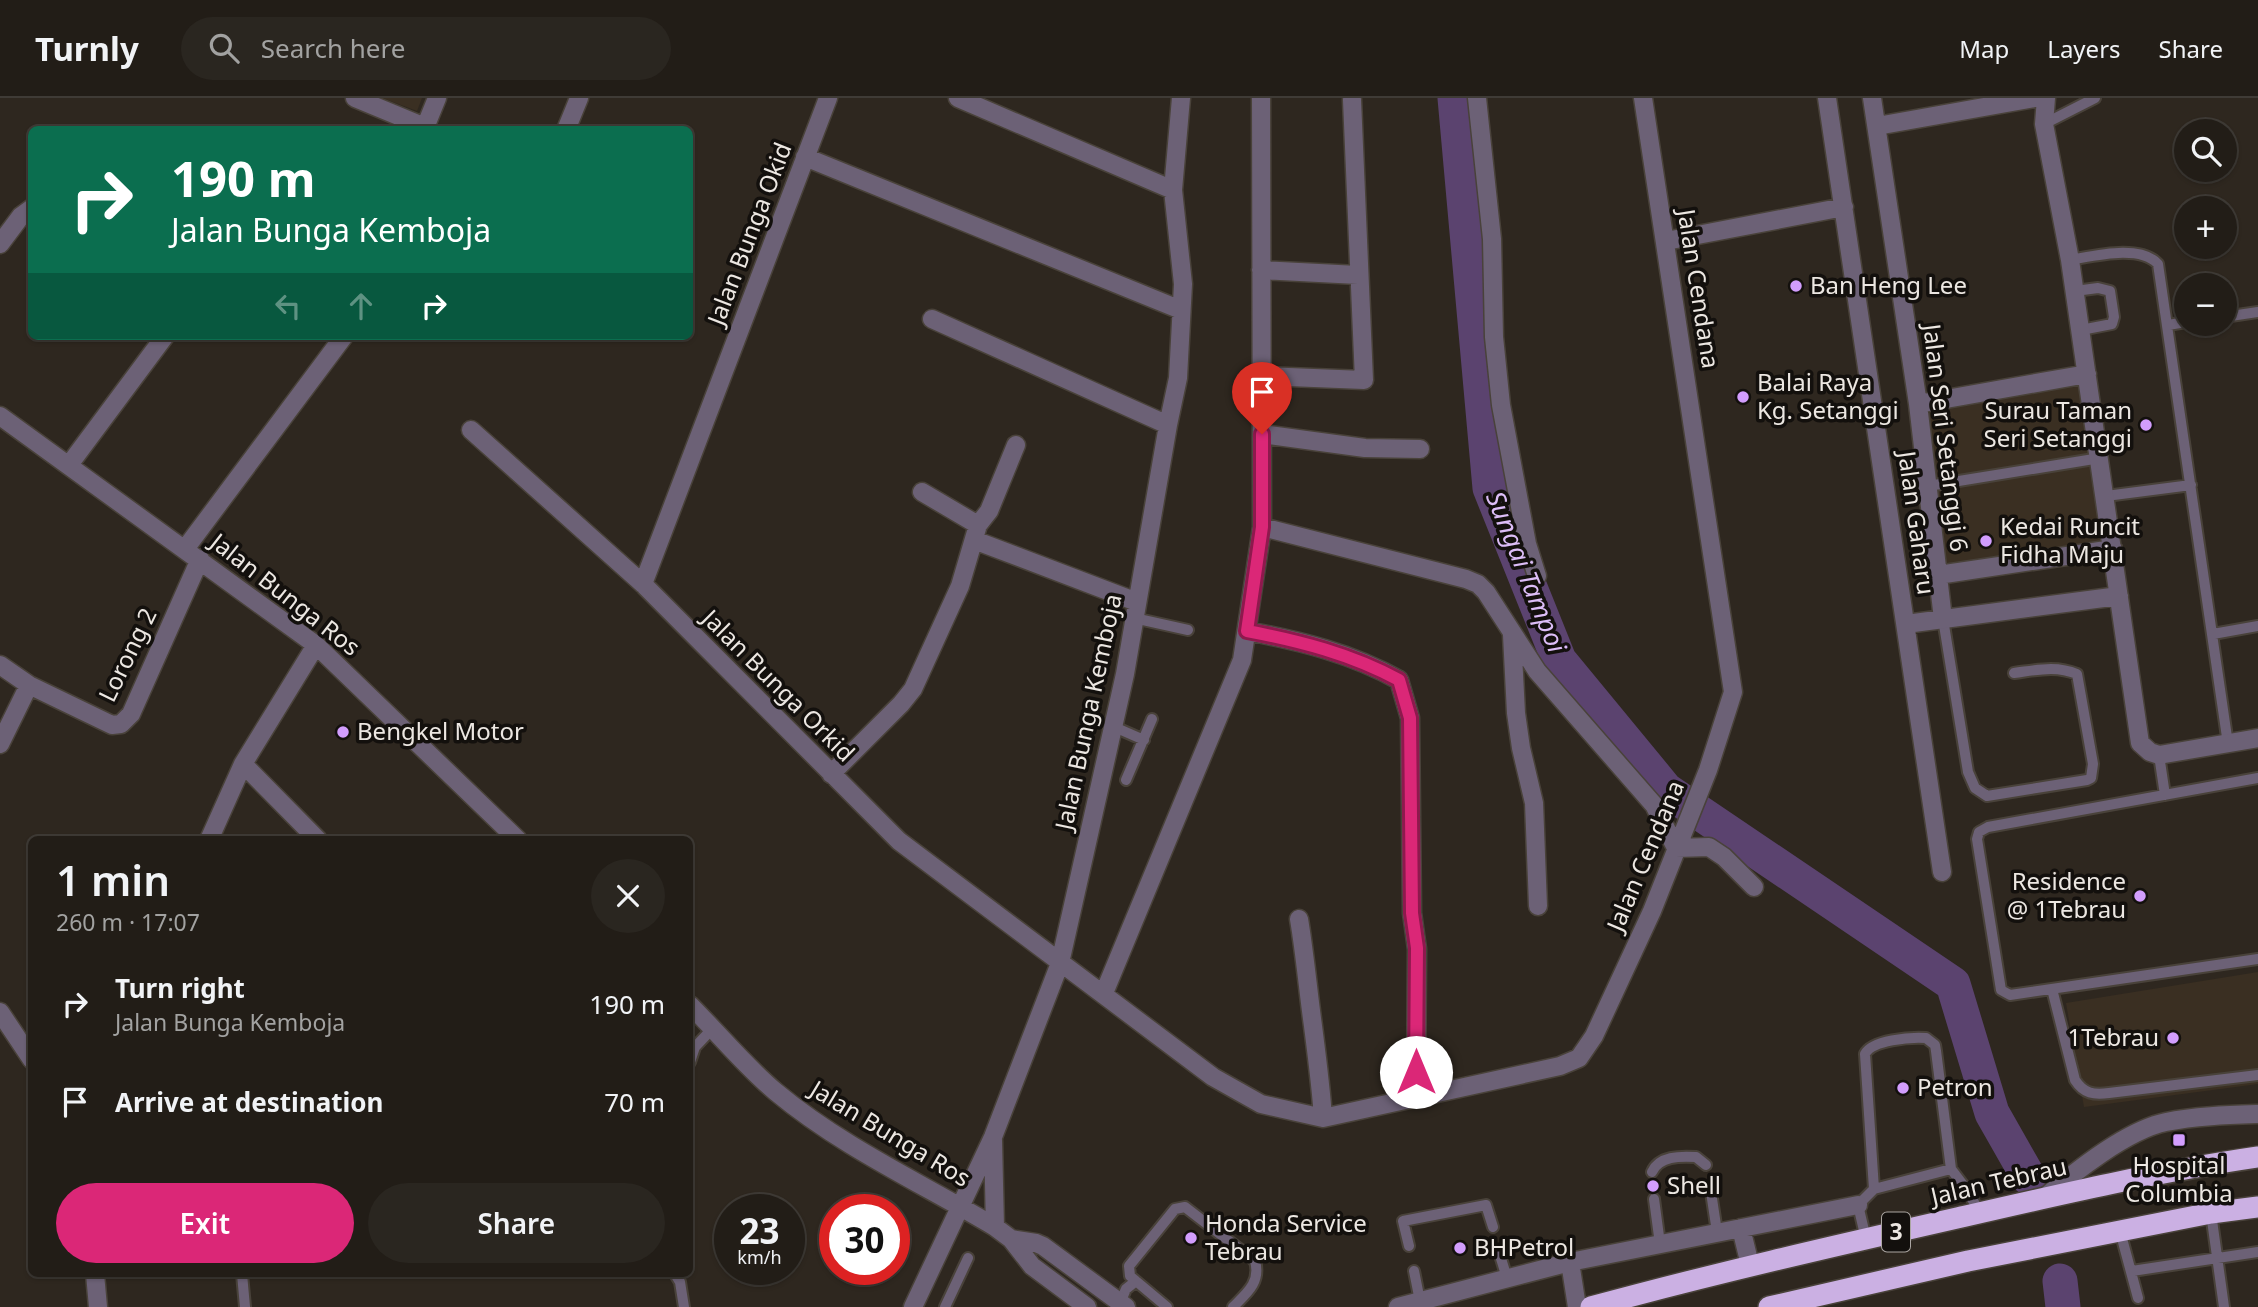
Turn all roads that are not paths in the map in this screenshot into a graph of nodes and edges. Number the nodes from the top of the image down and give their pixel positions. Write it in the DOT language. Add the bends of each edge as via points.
graph roads {
  1 [pos="355,98"];
  2 [pos="437,98"];
  3 [pos="579,98"];
  4 [pos="828,98"];
  5 [pos="958,98"];
  6 [pos="1181,98"];
  7 [pos="1261,98"];
  8 [pos="1477,98"];
  9 [pos="1643,98"];
  10 [pos="1827,98"];
  11 [pos="1872,98"];
  12 [pos="2035,98"];
  13 [pos="2095,98"];
  14 [pos="1352,100"];
  15 [pos="2045,124"];
  16 [pos="420,126"];
  17 [pos="426,126"];
  18 [pos="568,126"];
  19 [pos="1877,126"];
  20 [pos="805,157"];
  21 [pos="1174,190"];
  22 [pos="1844,207"];
  23 [pos="28,211"];
  24 [pos="1666,241"];
  25 [pos="0,244"];
  26 [pos="2070,260"];
  27 [pos="1261,270"];
  28 [pos="1358,275"];
  29 [pos="2075,292"];
  30 [pos="1181,310"];
  31 [pos="2258,312"];
  32 [pos="2237,315"];
  33 [pos="932,319"];
  34 [pos="2174,324"];
  35 [pos="2168,325"];
  36 [pos="2081,330"];
  37 [pos="162,340"];
  38 [pos="341,340"];
  39 [pos="2087,374"];
  40 [pos="1262,376"];
  41 [pos="1918,404"];
  42 [pos="0,415"];
  43 [pos="1168,425"];
  44 [pos="471,430"];
  45 [pos="1262,434"];
  46 [pos="1016,445"];
  47 [pos="1420,449"];
  48 [pos="2100,458"];
  49 [pos="69,465"];
  50 [pos="2191,485"];
  51 [pos="1928,486"];
  52 [pos="922,492"];
  53 [pos="2106,496"];
  54 [pos="1262,527"];
  55 [pos="976,532"];
  56 [pos="2113,549"];
  57 [pos="193,554"];
  58 [pos="1938,575"];
  59 [pos="1537,576"];
  60 [pos="643,584"];
  61 [pos="2119,596"];
  62 [pos="1136,610"];
  63 [pos="1943,619"];
  64 [pos="1906,624"];
  65 [pos="2258,626"];
  66 [pos="1188,630"];
  67 [pos="1247,631"];
  68 [pos="1511,632"];
  69 [pos="2213,634"];
  70 [pos="316,645"];
  71 [pos="0,665"];
  72 [pos="2014,673"];
  73 [pos="30,685"];
  74 [pos="1152,719"];
  75 [pos="1112,726"];
  76 [pos="2258,738"];
  77 [pos="1144,740"];
  78 [pos="0,744"];
  79 [pos="2228,744"];
  80 [pos="2159,755"];
  81 [pos="243,764"];
  82 [pos="831,774"];
  83 [pos="2258,778"];
  84 [pos="1126,780"];
  85 [pos="2165,795"];
  86 [pos="211,836"];
  87 [pos="314,836"];
  88 [pos="514,836"];
  89 [pos="1679,843"];
  90 [pos="1942,872"];
  91 [pos="1754,887"];
  92 [pos="1538,906"];
  93 [pos="1299,919"];
  94 [pos="2258,959"];
  95 [pos="1060,963"];
  96 [pos="2052,989"];
  97 [pos="1104,993"];
  98 [pos="693,1008"];
  99 [pos="0,1012"];
  100 [pos="713,1028"];
  101 [pos="28,1053"];
  102 [pos="693,1053"];
  103 [pos="2258,1074"];
  104 [pos="1416,1097"];
  105 [pos="2258,1114"];
  106 [pos="1323,1118"];
  107 [pos="993,1137"];
  108 [pos="2258,1157"];
  109 [pos="1706,1165"];
  110 [pos="1951,1169"];
  111 [pos="1652,1172"];
  112 [pos="1874,1189"];
  113 [pos="1711,1192"];
  114 [pos="1654,1199"];
  115 [pos="2043,1199"];
  116 [pos="1858,1205"];
  117 [pos="959,1206"];
  118 [pos="2258,1207"];
  119 [pos="1980,1213"];
  120 [pos="2211,1213"];
  121 [pos="995,1227"];
  122 [pos="1493,1227"];
  123 [pos="1741,1228"];
  124 [pos="2120,1231"];
  125 [pos="1717,1233"];
  126 [pos="1012,1239"];
  127 [pos="1866,1239"];
  128 [pos="1660,1244"];
  129 [pos="1409,1246"];
  130 [pos="1499,1252"];
  131 [pos="2258,1252"];
  132 [pos="968,1258"];
  133 [pos="2218,1258"];
  134 [pos="1570,1262"];
  135 [pos="1750,1265"];
  136 [pos="1414,1271"];
  137 [pos="2132,1271"];
  138 [pos="95,1277"];
  139 [pos="242,1277"];
  140 [pos="677,1277"];
  141 [pos="1507,1278"];
  142 [pos="1136,1281"];
  143 [pos="2138,1298"];
  144 [pos="1420,1301"];
  145 [pos="1123,1305"];
  146 [pos="98,1307"];
  147 [pos="245,1307"];
  148 [pos="684,1307"];
  149 [pos="913,1307"];
  150 [pos="944,1307"];
  151 [pos="1087,1307"];
  152 [pos="1167,1307"];
  153 [pos="1233,1307"];
  154 [pos="1398,1307"];
  155 [pos="1577,1307"];
  156 [pos="1591,1307"];
  157 [pos="1769,1307"];
  158 [pos="2224,1307"];
  1 -- 16 [label="street"];
  2 -- 17 [label="street"];
  3 -- 18 [label="street"];
  4 -- 20 [label="street, Jalan Bunga Okid"];
  5 -- 21 [label="street"];
  6 -- 21 [label="street, Jalan Bunga Kemboja"];
  7 -- 27 [label="street"];
  8 -- 59 [label="street" via="1492,239 1501,405"];
  9 -- 24 [label="street, Jalan Cendana"];
  10 -- 22 [label="street, Jalan Gaharu"];
  11 -- 19 [label="street, Jalan Seri Setanggi 6"];
  12 -- 15 [label="street"];
  12 -- 19 [label="street"];
  13 -- 15 [label="lane"];
  14 -- 28 [label="street"];
  15 -- 26 [label="street"];
  19 -- 41 [label="street, Jalan Seri Setanggi 6"];
  20 -- 30 [label="street"];
  20 -- 60 [label="street, Jalan Bunga Okid"];
  21 -- 30 [label="street, Jalan Bunga Kemboja" via="1183,284"];
  22 -- 24 [label="street"];
  22 -- 64 [label="street, Jalan Gaharu"];
  23 -- 25 [label="street"];
  24 -- 89 [label="street, Jalan Cendana" via="1733,692 1709,770"];
  26 -- 29 [label="street"];
  26 -- 35 [label="lane" via="2132,253 2152,257 2158,264"];
  27 -- 28 [label="street"];
  27 -- 40 [label="street"];
  28 -- 40 [label="street" via="1364,380"];
  29 -- 36 [label="street"];
  29 -- 36 [label="lane" via="2110,291 2112,324"];
  30 -- 43 [label="street, Jalan Bunga Kemboja" via="1178,378"];
  31 -- 32 [label="lane"];
  33 -- 43 [label="street"];
  34 -- 35 [label="lane"];
  35 -- 50 [label="lane"];
  36 -- 39 [label="street"];
  37 -- 49 [label="street"];
  38 -- 57 [label="street"];
  39 -- 41 [label="street"];
  39 -- 48 [label="street"];
  40 -- 45 [label="street"];
  41 -- 51 [label="street, Jalan Seri Setanggi 6"];
  42 -- 49 [label="street, Jalan Bunga Ros"];
  43 -- 62 [label="street, Jalan Bunga Kemboja"];
  44 -- 60 [label="street, Jalan Bunga Orkid"];
  45 -- 47 [label="street" via="1365,448"];
  45 -- 54 [label="street"];
  46 -- 55 [label="street"];
  48 -- 51 [label="lane"];
  48 -- 53 [label="street"];
  49 -- 57 [label="street, Jalan Bunga Ros"];
  50 -- 53 [label="lane"];
  50 -- 69 [label="lane"];
  51 -- 58 [label="street, Jalan Seri Setanggi 6"];
  52 -- 55 [label="street"];
  53 -- 56 [label="street"];
  54 -- 67 [label="street"];
  54 -- 68 [label="street" via="1478,584"];
  55 -- 62 [label="street"];
  55 -- 82 [label="street" via="960,586 913,689"];
  56 -- 58 [label="street"];
  56 -- 61 [label="street"];
  57 -- 70 [label="street, Jalan Bunga Ros"];
  57 -- 73 [label="street, Lorong 2" via="131,715 121,724 112,725"];
  58 -- 63 [label="street, Jalan Seri Setanggi 6"];
  60 -- 82 [label="street, Jalan Bunga Orkid"];
  61 -- 63 [label="street"];
  61 -- 80 [label="street" via="2140,743"];
  62 -- 66 [label="lane"];
  62 -- 75 [label="street, Jalan Bunga Kemboja"];
  63 -- 64 [label="street"];
  63 -- 72 [label="lane" via="1959,730 1975,788 1987,796 2091,778 2094,764 2077,674 2051,667"];
  64 -- 90 [label="street, Jalan Gaharu"];
  65 -- 69 [label="lane"];
  67 -- 97 [label="street" via="1242,660"];
  67 -- 104 [label="street" via="1338,653 1399,680 1410,718"];
  68 -- 89 [label="street" via="1537,671 1654,805"];
  68 -- 92 [label="street" via="1516,713 1534,803"];
  69 -- 79 [label="lane"];
  70 -- 81 [label="street"];
  70 -- 88 [label="street, Jalan Bunga Ros"];
  71 -- 73 [label="street, Lorong 2"];
  73 -- 78 [label="street"];
  74 -- 77 [label="lane"];
  75 -- 77 [label="lane"];
  75 -- 95 [label="street, Jalan Bunga Kemboja"];
  76 -- 79 [label="street"];
  77 -- 84 [label="lane"];
  79 -- 80 [label="street"];
  80 -- 85 [label="lane"];
  81 -- 86 [label="street"];
  81 -- 87 [label="street"];
  82 -- 95 [label="street, Jalan Bunga Orkid" via="899,841"];
  83 -- 85 [label="lane"];
  85 -- 96 [label="lane" via="1979,832 2001,990 2010,995"];
  89 -- 91 [label="street" via="1709,847"];
  89 -- 104 [label="street, Jalan Cendana" via="1594,1036 1579,1058"];
  93 -- 106 [label="street"];
  94 -- 96 [label="lane"];
  95 -- 97 [label="street, Jalan Cendana"];
  95 -- 107 [label="street, Jalan Bunga Kemboja"];
  96 -- 103 [label="lane" via="2075,1080 2088,1093"];
  97 -- 106 [label="street, Jalan Cendana" via="1213,1077 1261,1104"];
  98 -- 100 [label="street, Jalan Bunga Ros"];
  99 -- 101 [label="street"];
  100 -- 102 [label="lane"];
  100 -- 117 [label="street, Jalan Bunga Ros" via="779,1094 872,1158"];
  104 -- 106 [label="street, Jalan Cendana"];
  105 -- 115 [label="street" via="2166,1122 2145,1129 2080,1167"];
  107 -- 117 [label="street, Jalan Bunga Kemboja"];
  107 -- 121 [label="street"];
  108 -- 115 [label="highway, Jalan Tebrau / 3"];
  109 -- 111 [label="lane" via="1696,1157 1665,1159"];
  110 -- 112 [label="lane"];
  110 -- 112 [label="lane" via="1935,1045 1920,1038 1877,1044 1867,1049 1864,1060"];
  110 -- 119 [label="lane"];
  112 -- 116 [label="lane"];
  113 -- 125 [label="lane"];
  114 -- 128 [label="lane"];
  115 -- 119 [label="highway, Jalan Tebrau / 3"];
  116 -- 123 [label="street"];
  116 -- 127 [label="lane"];
  117 -- 121 [label="street, Jalan Bunga Ros"];
  117 -- 149 [label="street, Jalan Bunga Kemboja"];
  118 -- 120 [label="highway, 3"];
  119 -- 127 [label="highway, Jalan Tebrau / 3"];
  120 -- 124 [label="highway, 3"];
  120 -- 133 [label="lane"];
  121 -- 126 [label="street, Jalan Bunga Ros"];
  122 -- 129 [label="lane" via="1486,1205 1403,1221"];
  123 -- 125 [label="street"];
  123 -- 135 [label="street"];
  124 -- 137 [label="lane"];
  124 -- 157 [label="highway, 3"];
  125 -- 128 [label="street"];
  126 -- 145 [label="street, Jalan Bunga Ros" via="1043,1246"];
  126 -- 151 [label="street, Jalan Bunga Ros" via="1032,1266"];
  127 -- 135 [label="highway, Jalan Tebrau / 3"];
  128 -- 134 [label="street"];
  130 -- 141 [label="lane"];
  131 -- 133 [label="lane"];
  132 -- 150 [label="lane"];
  133 -- 137 [label="lane"];
  133 -- 158 [label="lane"];
  134 -- 141 [label="street"];
  134 -- 155 [label="street"];
  135 -- 156 [label="highway, Jalan Tebrau / 3"];
  136 -- 144 [label="lane"];
  137 -- 143 [label="lane"];
  138 -- 146 [label="street"];
  139 -- 147 [label="lane"];
  140 -- 148 [label="lane"];
  141 -- 144 [label="street"];
  142 -- 145 [label="lane" via="1126,1289"];
  142 -- 152 [label="lane"];
  142 -- 153 [label="lane" via="1129,1266 1175,1209 1185,1207 1255,1261 1254,1286"];
  144 -- 154 [label="street"];
}
